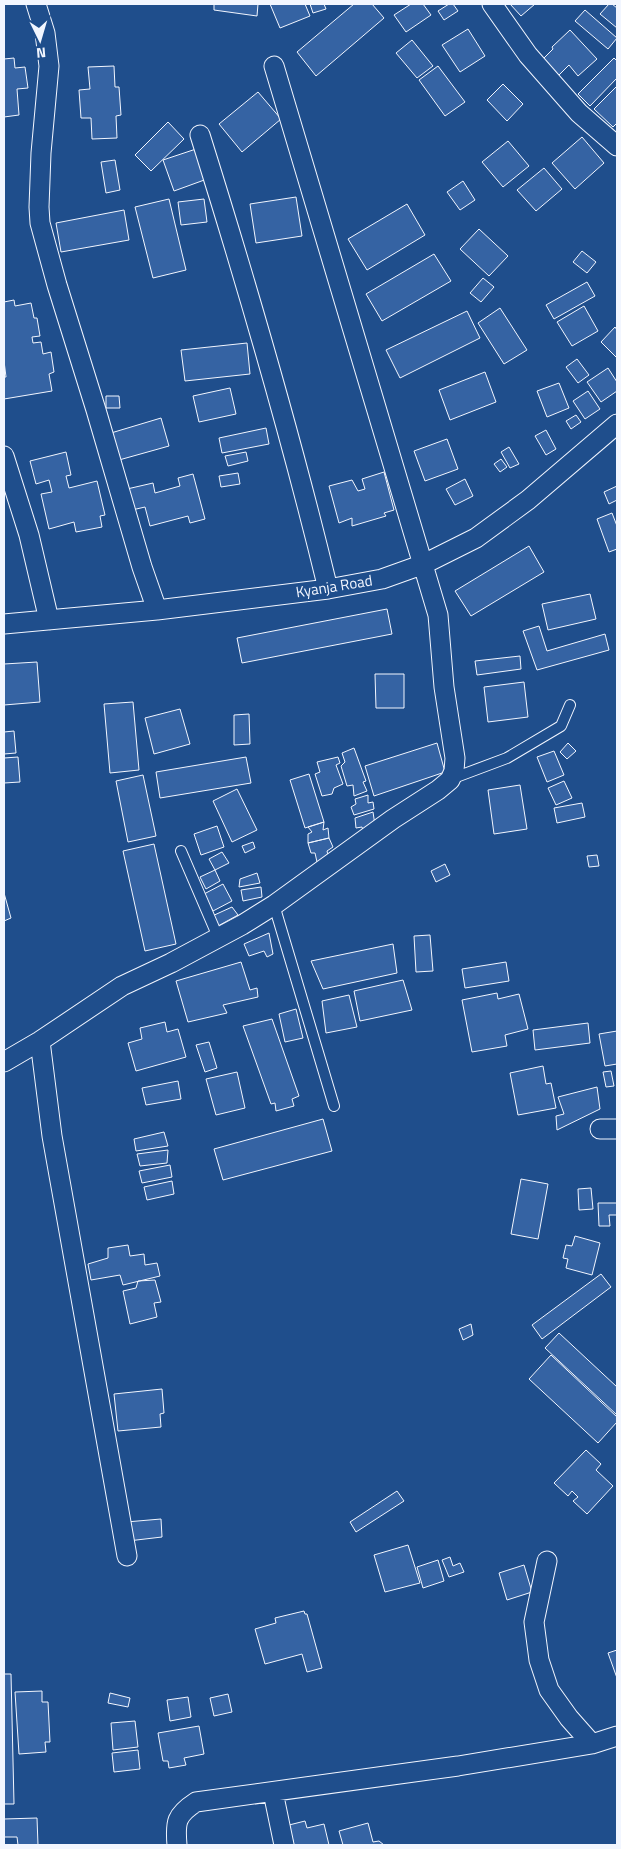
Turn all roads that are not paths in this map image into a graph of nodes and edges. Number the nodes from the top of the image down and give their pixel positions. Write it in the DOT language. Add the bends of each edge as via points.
graph roads {
  1 [pos="36,4"];
  2 [pos="492,4"];
  3 [pos="274,66"];
  4 [pos="200,135"];
  5 [pos="617,146"];
  6 [pos="617,424"];
  7 [pos="4,456"];
  8 [pos="424,564"];
  9 [pos="328,589"];
  10 [pos="157,610"];
  11 [pos="49,620"];
  12 [pos="4,624"];
  13 [pos="570,705"];
  14 [pos="450,780"];
  15 [pos="181,850"];
  16 [pos="274,905"];
  17 [pos="218,937"];
  18 [pos="40,1041"];
  19 [pos="4,1062"];
  20 [pos="334,1106"];
  21 [pos="127,1556"];
  22 [pos="547,1561"];
  23 [pos="617,1736"];
  24 [pos="592,1744"];
  25 [pos="273,1792"];
  26 [pos="177,1845"];
  27 [pos="284,1845"];
  1 -- 10 [label="street" via="45,33 49,66 41,154 40,223"];
  2 -- 5 [label="street" via="528,55 579,113"];
  3 -- 8 [label="street"];
  4 -- 9 [label="street" via="230,229"];
  6 -- 8 [label="street, Kyanja Road" via="528,500 476,538"];
  7 -- 11 [label="street" via="29,535"];
  8 -- 9 [label="street, Kyanja Road" via="382,579"];
  8 -- 14 [label="street" via="438,615 444,687 455,758"];
  9 -- 10 [label="street, Kyanja Road"];
  10 -- 11 [label="street, Kyanja Road"];
  11 -- 12 [label="street, Kyanja Road"];
  13 -- 14 [label="lane" via="561,726 507,758"];
  14 -- 16 [label="street"];
  15 -- 17 [label="lane"];
  16 -- 17 [label="street"];
  16 -- 20 [label="lane"];
  17 -- 18 [label="street" via="122,986"];
  18 -- 19 [label="street"];
  18 -- 21 [label="street" via="52,1136"];
  22 -- 24 [label="street" via="534,1622 539,1660 549,1690"];
  23 -- 24 [label="street"];
  24 -- 25 [label="street"];
  25 -- 26 [label="street" via="196,1802 179,1816"];
  25 -- 27 [label="street"];
}
